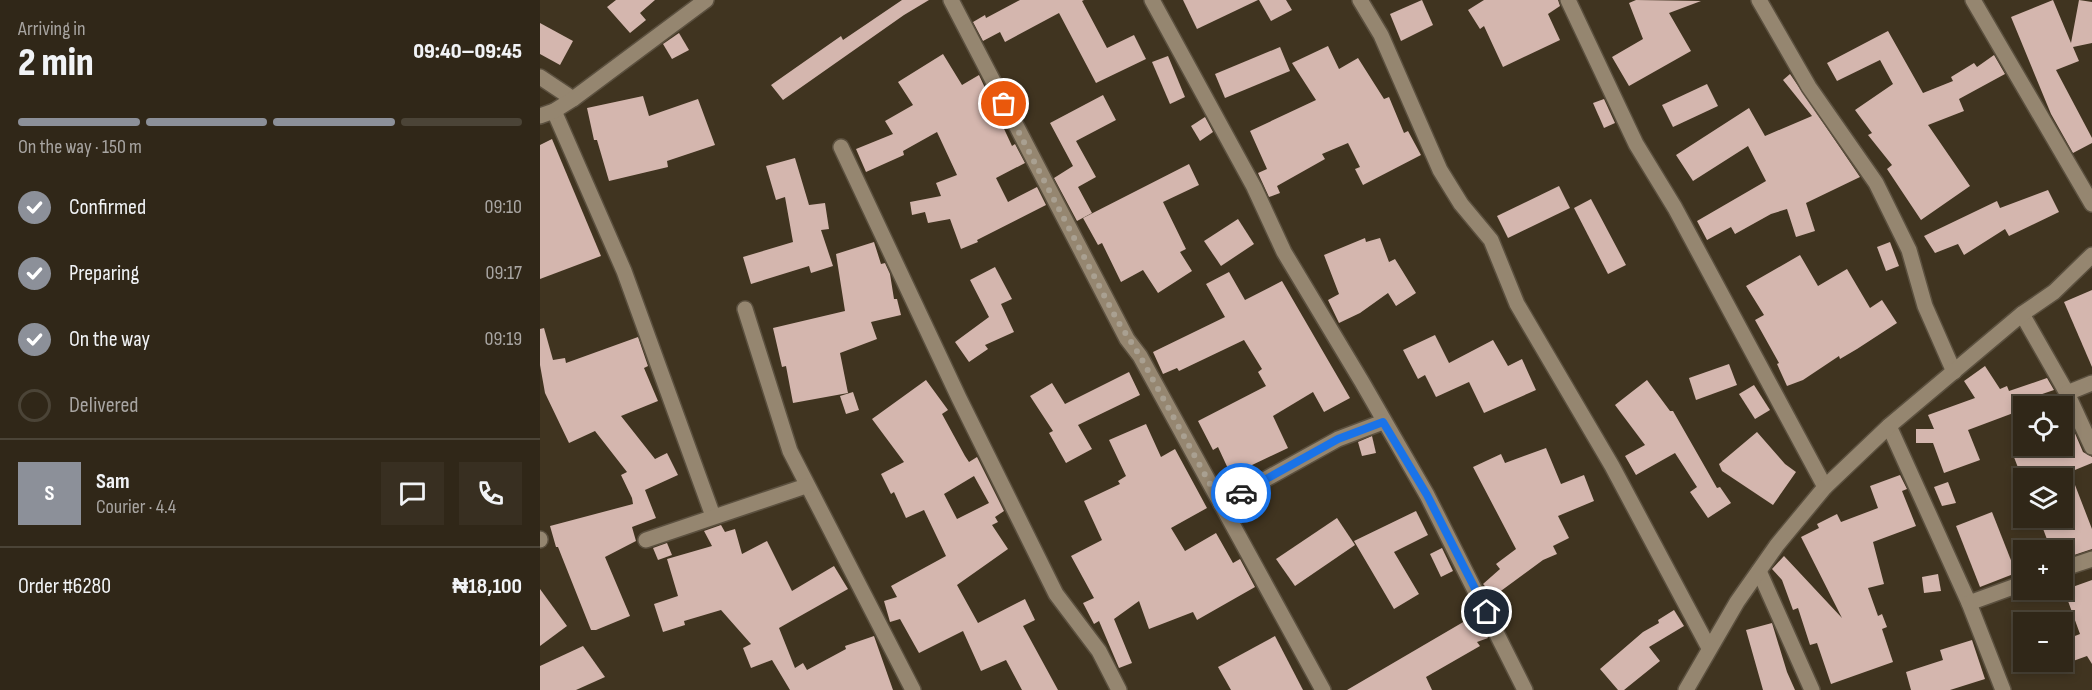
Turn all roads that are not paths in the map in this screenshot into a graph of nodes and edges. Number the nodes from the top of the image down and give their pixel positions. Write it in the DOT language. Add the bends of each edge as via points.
graph roads {
  1 [pos="951,0"];
  2 [pos="1152,0"];
  3 [pos="1360,0"];
  4 [pos="1568,0"];
  5 [pos="1759,0"];
  6 [pos="1972,0"];
  7 [pos="703,1"];
  8 [pos="540,77"];
  9 [pos="573,99"];
  10 [pos="547,114"];
  11 [pos="841,147"];
  12 [pos="2092,204"];
  13 [pos="2092,255"];
  14 [pos="745,309"];
  15 [pos="2022,314"];
  16 [pos="1954,372"];
  17 [pos="2092,383"];
  18 [pos="2067,393"];
  19 [pos="1383,422"];
  20 [pos="1889,426"];
  21 [pos="2092,447"];
  22 [pos="806,486"];
  23 [pos="1825,488"];
  24 [pos="1221,504"];
  25 [pos="713,516"];
  26 [pos="646,540"];
  27 [pos="2092,559"];
  28 [pos="2073,565"];
  29 [pos="1759,571"];
  30 [pos="2013,587"];
  31 [pos="1969,603"];
  32 [pos="1709,648"];
  33 [pos="913,690"];
  34 [pos="1119,690"];
  35 [pos="1323,690"];
  36 [pos="1525,690"];
  37 [pos="1686,690"];
  38 [pos="1812,690"];
  39 [pos="2003,690"];
  1 -- 24 [label="street" via="1072,238"];
  2 -- 19 [label="street" via="1254,187 1284,252"];
  3 -- 32 [label="street" via="1381,35 1440,170 1461,204 1491,240 1516,304 1612,466"];
  4 -- 23 [label="street" via="1636,144 1675,208"];
  5 -- 16 [label="street" via="1809,87 1876,183 1909,250 1925,306"];
  6 -- 12 [label="street"];
  7 -- 9 [label="street"];
  8 -- 9 [label="street"];
  9 -- 10 [label="street"];
  10 -- 25 [label="street" via="624,271"];
  11 -- 34 [label="street" via="1056,594 1099,651"];
  13 -- 15 [label="street" via="2054,292"];
  14 -- 22 [label="street" via="790,451"];
  15 -- 16 [label="street"];
  15 -- 18 [label="street"];
  16 -- 20 [label="street"];
  17 -- 18 [label="street"];
  18 -- 21 [label="street"];
  19 -- 24 [label="street" via="1338,439"];
  19 -- 36 [label="street" via="1427,495"];
  20 -- 23 [label="street"];
  20 -- 31 [label="street"];
  22 -- 25 [label="street"];
  22 -- 33 [label="street"];
  23 -- 29 [label="street"];
  24 -- 35 [label="street"];
  25 -- 26 [label="street"];
  27 -- 28 [label="street"];
  29 -- 32 [label="street"];
  29 -- 38 [label="street"];
  30 -- 31 [label="street"];
  31 -- 39 [label="street"];
  32 -- 37 [label="street"];
}
